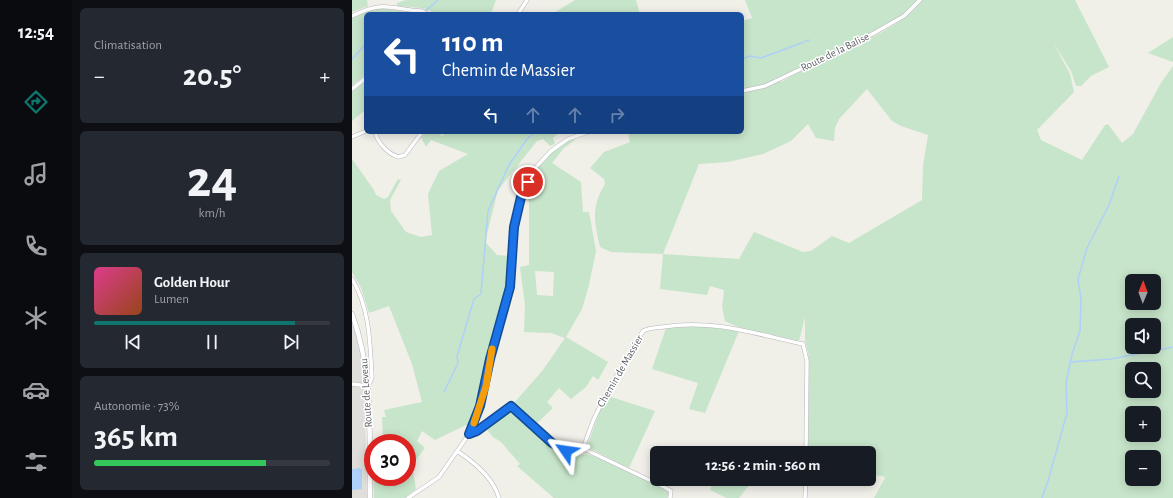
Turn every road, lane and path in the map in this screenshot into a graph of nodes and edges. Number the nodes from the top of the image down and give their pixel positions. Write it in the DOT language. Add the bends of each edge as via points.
graph roads {
  1 [pos="527,0"];
  2 [pos="920,0"];
  3 [pos="425,12"];
  4 [pos="519,12"];
  5 [pos="352,16"];
  6 [pos="364,80"];
  7 [pos="352,90"];
  8 [pos="744,91"];
  9 [pos="364,132"];
  10 [pos="376,134"];
  11 [pos="421,134"];
  12 [pos="581,134"];
  13 [pos="352,137"];
  14 [pos="352,279"];
  15 [pos="352,314"];
  16 [pos="352,384"];
  17 [pos="368,386"];
  18 [pos="469,434"];
  19 [pos="806,446"];
  20 [pos="584,449"];
  21 [pos="457,451"];
  22 [pos="806,486"];
  23 [pos="370,498"];
  24 [pos="408,498"];
  25 [pos="499,498"];
  26 [pos="670,498"];
  27 [pos="805,498"];
  1 -- 4 [label="street"];
  2 -- 8 [label="street, Route de la Balise" via="904,16 858,42 764,86"];
  3 -- 5 [label="street" via="382,6"];
  6 -- 7 [label="street"];
  9 -- 13 [label="street"];
  10 -- 11 [label="street" via="383,147 398,157 405,155"];
  12 -- 18 [label="street" via="568,138 551,151 538,166 523,191 513,235 510,287 480,406"];
  14 -- 17 [label="street" via="366,311 372,378"];
  15 -- 17 [label="street, Route de Leveau" via="364,356"];
  16 -- 17 [label="street"];
  17 -- 23 [label="street, Route de Leveau"];
  18 -- 20 [label="street" via="511,406 560,448 578,452"];
  18 -- 21 [label="street"];
  19 -- 20 [label="street, Chemin de Massier" via="807,361 803,344 725,326 685,324 642,331 599,407"];
  20 -- 26 [label="street" via="664,487 671,491"];
  21 -- 24 [label="street" via="439,477"];
  21 -- 25 [label="street" via="478,467 493,484"];
  22 -- 27 [label="street"];
}
